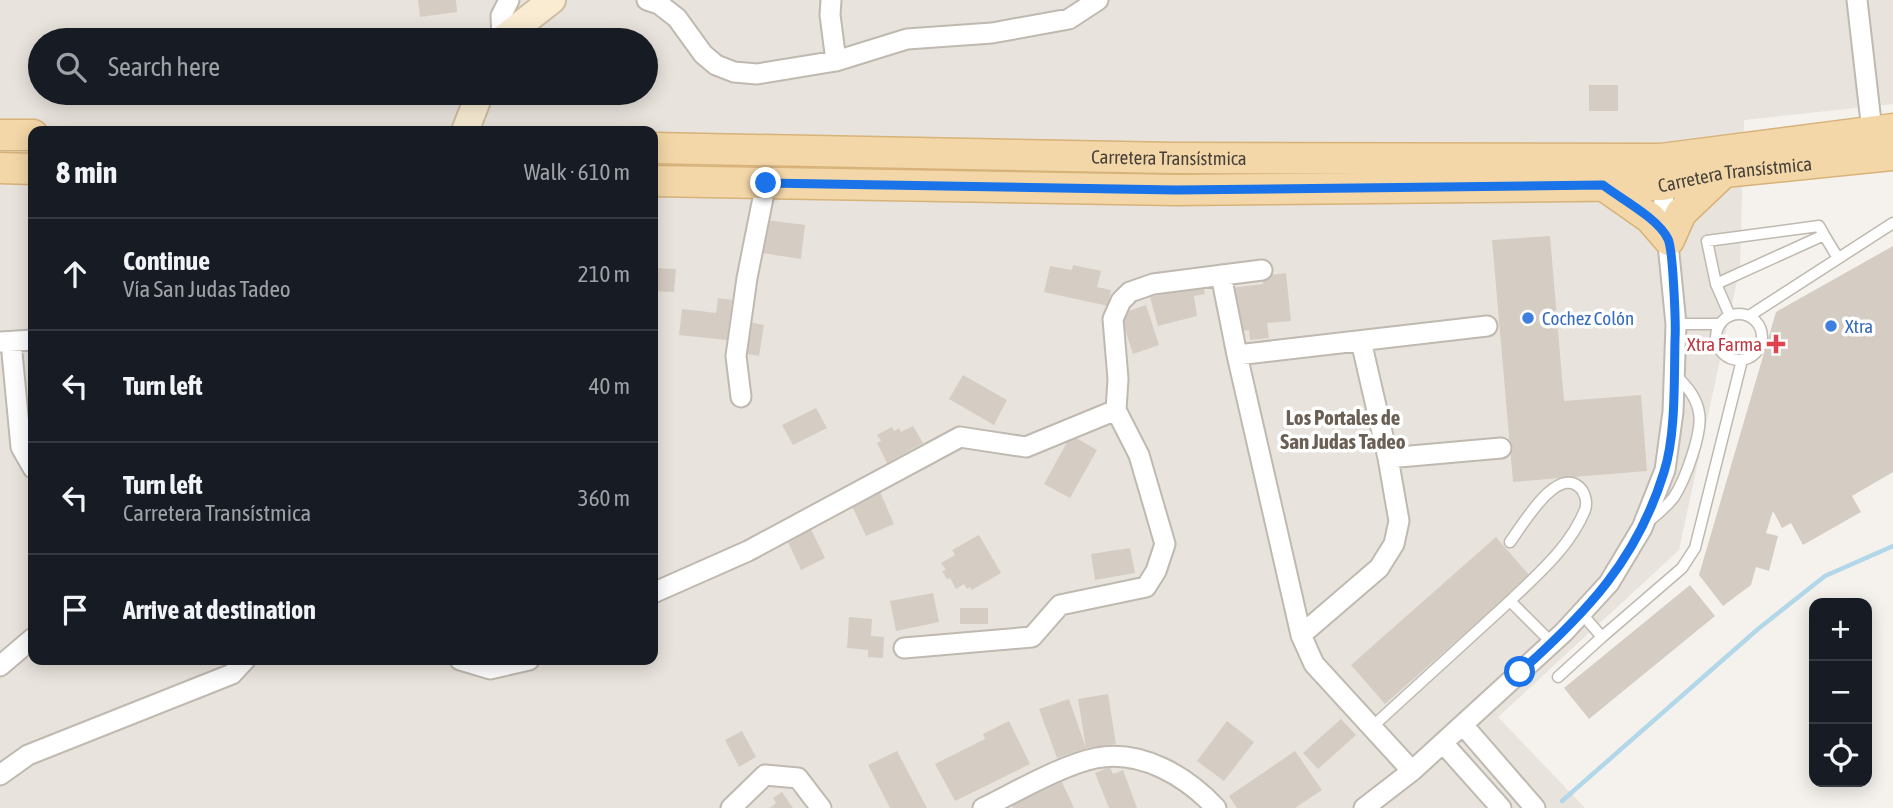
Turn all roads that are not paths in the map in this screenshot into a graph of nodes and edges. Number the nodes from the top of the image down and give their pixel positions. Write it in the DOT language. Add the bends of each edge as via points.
graph roads {
  1 [pos="509,0"];
  2 [pos="552,0"];
  3 [pos="647,0"];
  4 [pos="831,0"];
  5 [pos="1098,0"];
  6 [pos="1857,0"];
  7 [pos="501,28"];
  8 [pos="516,28"];
  9 [pos="836,61"];
  10 [pos="475,105"];
  11 [pos="467,126"];
  12 [pos="0,135"];
  13 [pos="28,135"];
  14 [pos="1889,146"];
  15 [pos="658,148"];
  16 [pos="0,168"];
  17 [pos="28,169"];
  18 [pos="1661,172"];
  19 [pos="1724,172"];
  20 [pos="658,181"];
  21 [pos="766,183"];
  22 [pos="1603,185"];
  23 [pos="1893,223"];
  24 [pos="1824,234"];
  25 [pos="1669,240"];
  26 [pos="1838,258"];
  27 [pos="1262,270"];
  28 [pos="1221,275"];
  29 [pos="1716,284"];
  30 [pos="1730,316"];
  31 [pos="1749,316"];
  32 [pos="1676,324"];
  33 [pos="1720,324"];
  34 [pos="1487,326"];
  35 [pos="28,340"];
  36 [pos="1361,341"];
  37 [pos="5,342"];
  38 [pos="1237,355"];
  39 [pos="1742,360"];
  40 [pos="1674,375"];
  41 [pos="741,397"];
  42 [pos="1116,410"];
  43 [pos="1502,448"];
  44 [pos="1388,458"];
  45 [pos="28,459"];
  46 [pos="1642,528"];
  47 [pos="1510,542"];
  48 [pos="658,591"];
  49 [pos="1510,601"];
  50 [pos="1582,614"];
  51 [pos="1301,635"];
  52 [pos="1602,637"];
  53 [pos="28,642"];
  54 [pos="1552,643"];
  55 [pos="904,648"];
  56 [pos="241,665"];
  57 [pos="477,665"];
  58 [pos="507,665"];
  59 [pos="0,666"];
  60 [pos="1558,677"];
  61 [pos="1463,725"];
  62 [pos="1372,727"];
  63 [pos="1443,743"];
  64 [pos="1412,771"];
  65 [pos="0,775"];
  66 [pos="731,808"];
  67 [pos="821,808"];
  68 [pos="983,808"];
  69 [pos="1216,808"];
  70 [pos="1364,808"];
  71 [pos="1501,808"];
  72 [pos="1535,808"];
  1 -- 7 [label="street"];
  2 -- 8 [label="street"];
  3 -- 9 [label="street" via="677,18 716,65 734,72 757,74"];
  4 -- 9 [label="street"];
  5 -- 9 [label="street" via="1069,19 992,33 907,39"];
  6 -- 14 [label="street"];
  10 -- 11 [label="street"];
  12 -- 13 [label="main road"];
  14 -- 18 [label="main road, Carretera Transístmica"];
  14 -- 19 [label="main road, Carretera Transístmica"];
  15 -- 18 [label="main road, Carretera Transístmica"];
  16 -- 17 [label="main road"];
  18 -- 19 [label="main road, Carretera Transístmica"];
  18 -- 22 [label="main road, Carretera Transístmica"];
  18 -- 25 [label="street"];
  19 -- 25 [label="main road" via="1681,213"];
  20 -- 21 [label="main road, Carretera Transístmica"];
  21 -- 22 [label="main road, Carretera Transístmica" via="1176,190"];
  21 -- 41 [label="street" via="736,356"];
  22 -- 25 [label="main road" via="1650,218"];
  23 -- 26 [label="lane"];
  24 -- 26 [label="lane"];
  24 -- 29 [label="lane"];
  24 -- 29 [label="lane" via="1819,226 1707,241"];
  25 -- 32 [label="street"];
  26 -- 31 [label="lane"];
  27 -- 28 [label="street"];
  28 -- 38 [label="street"];
  28 -- 42 [label="street" via="1153,284 1130,292 1121,301 1113,319"];
  29 -- 30 [label="lane"];
  30 -- 31 [label="lane"];
  30 -- 33 [label="lane"];
  31 -- 39 [label="lane" via="1762,335 1753,356"];
  32 -- 33 [label="lane"];
  32 -- 40 [label="street"];
  33 -- 39 [label="lane" via="1716,336 1720,349 1729,358"];
  34 -- 36 [label="street"];
  35 -- 37 [label="street"];
  36 -- 38 [label="street"];
  36 -- 44 [label="street"];
  37 -- 45 [label="street" via="21,447"];
  38 -- 51 [label="street"];
  39 -- 52 [label="lane" via="1695,548 1682,568"];
  40 -- 46 [label="street" via="1665,470"];
  40 -- 46 [label="lane" via="1689,389 1700,425 1676,494"];
  42 -- 48 [label="street" via="1027,447 960,438 748,551"];
  42 -- 55 [label="street" via="1139,455 1165,544 1146,587 1060,605 1032,637"];
  43 -- 44 [label="street"];
  44 -- 51 [label="street" via="1399,521 1394,544 1379,568"];
  46 -- 50 [label="street" via="1609,583"];
  47 -- 49 [label="lane" via="1558,484 1578,485 1585,494 1586,507 1569,539"];
  49 -- 54 [label="lane"];
  49 -- 62 [label="lane"];
  50 -- 52 [label="lane"];
  50 -- 54 [label="street"];
  51 -- 62 [label="street" via="1314,664"];
  52 -- 60 [label="lane"];
  53 -- 59 [label="street"];
  54 -- 61 [label="street"];
  56 -- 65 [label="street" via="232,674 27,755"];
  57 -- 58 [label="street" via="490,669"];
  61 -- 63 [label="street"];
  61 -- 72 [label="street"];
  62 -- 64 [label="street"];
  63 -- 64 [label="street"];
  63 -- 71 [label="street"];
  64 -- 70 [label="street"];
  66 -- 67 [label="street" via="765,775 798,778"];
  68 -- 69 [label="street" via="1098,757 1165,769 1199,790"];
}
